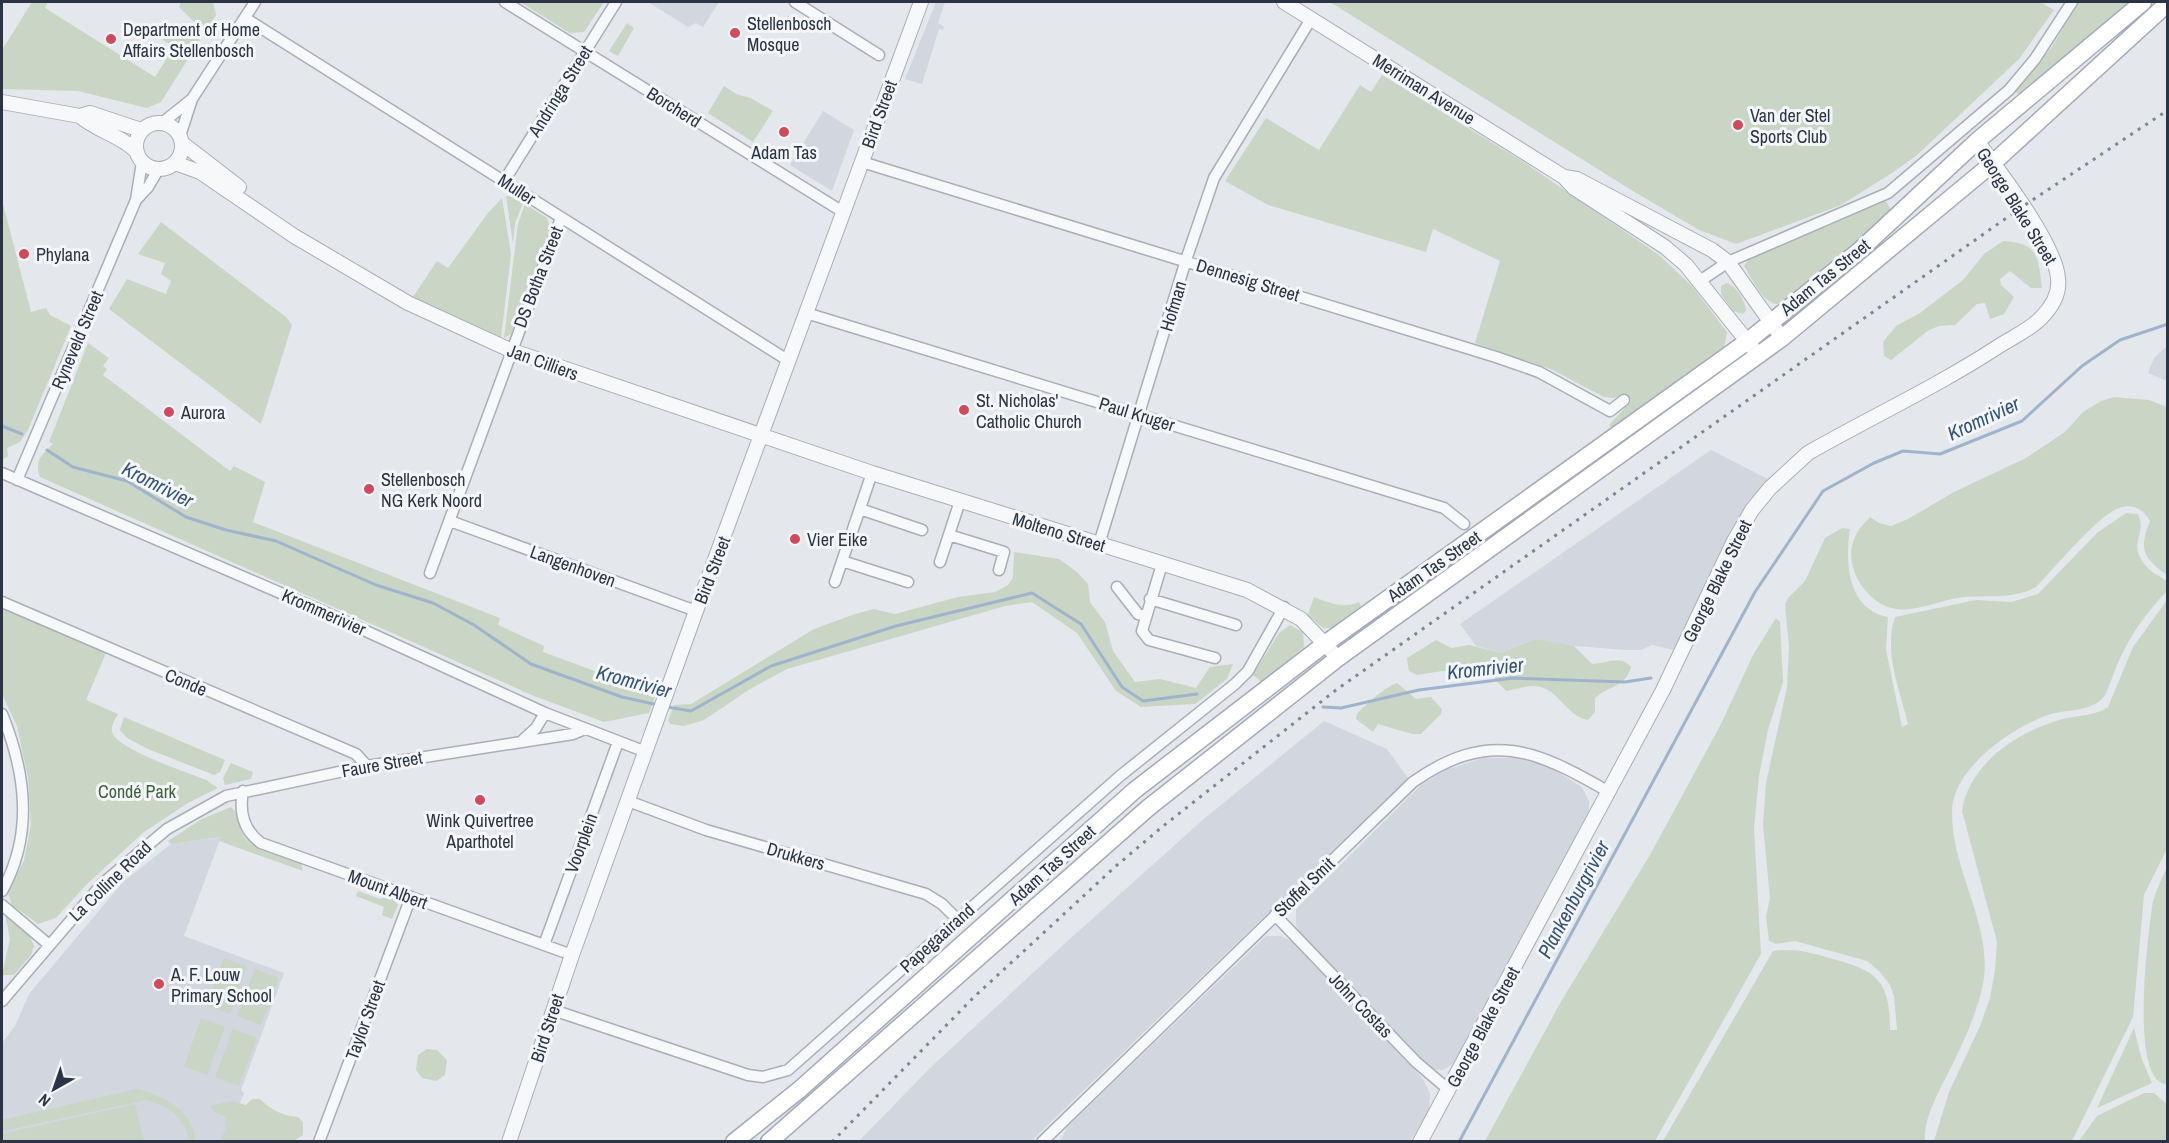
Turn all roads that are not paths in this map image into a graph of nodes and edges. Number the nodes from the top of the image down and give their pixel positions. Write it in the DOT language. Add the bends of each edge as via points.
graph roads {
  1 [pos="255,2"];
  2 [pos="505,2"];
  3 [pos="616,2"];
  4 [pos="795,2"];
  5 [pos="921,2"];
  6 [pos="1284,2"];
  7 [pos="2072,2"];
  8 [pos="2144,2"];
  9 [pos="2168,3"];
  10 [pos="244,18"];
  11 [pos="1311,19"];
  12 [pos="585,52"];
  13 [pos="879,55"];
  14 [pos="192,99"];
  15 [pos="2,102"];
  16 [pos="80,116"];
  17 [pos="162,123"];
  18 [pos="141,130"];
  19 [pos="181,140"];
  20 [pos="1977,141"];
  21 [pos="139,157"];
  22 [pos="862,162"];
  23 [pos="175,163"];
  24 [pos="1992,163"];
  25 [pos="158,170"];
  26 [pos="1564,177"];
  27 [pos="504,181"];
  28 [pos="136,200"];
  29 [pos="843,212"];
  30 [pos="561,218"];
  31 [pos="336,260"];
  32 [pos="1186,260"];
  33 [pos="1728,262"];
  34 [pos="1700,281"];
  35 [pos="806,313"];
  36 [pos="1770,322"];
  37 [pos="1782,338"];
  38 [pos="1748,341"];
  39 [pos="510,350"];
  40 [pos="1759,356"];
  41 [pos="789,361"];
  42 [pos="1624,400"];
  43 [pos="1140,415"];
  44 [pos="762,437"];
  45 [pos="2,473"];
  46 [pos="872,473"];
  47 [pos="17,480"];
  48 [pos="960,501"];
  49 [pos="860,508"];
  50 [pos="450,521"];
  51 [pos="1464,524"];
  52 [pos="922,530"];
  53 [pos="949,535"];
  54 [pos="1099,544"];
  55 [pos="842,561"];
  56 [pos="940,562"];
  57 [pos="1162,564"];
  58 [pos="999,570"];
  59 [pos="430,573"];
  60 [pos="835,582"];
  61 [pos="908,582"];
  62 [pos="1117,587"];
  63 [pos="1151,594"];
  64 [pos="2,602"];
  65 [pos="1284,608"];
  66 [pos="696,611"];
  67 [pos="1145,616"];
  68 [pos="1236,625"];
  69 [pos="1326,643"];
  70 [pos="1215,658"];
  71 [pos="1338,658"];
  72 [pos="545,713"];
  73 [pos="2,714"];
  74 [pos="585,729"];
  75 [pos="523,741"];
  76 [pos="618,742"];
  77 [pos="646,752"];
  78 [pos="367,766"];
  79 [pos="243,790"];
  80 [pos="1609,792"];
  81 [pos="628,801"];
  82 [pos="2,891"];
  83 [pos="411,897"];
  84 [pos="2,905"];
  85 [pos="1275,915"];
  86 [pos="958,920"];
  87 [pos="48,944"];
  88 [pos="544,945"];
  89 [pos="572,955"];
  90 [pos="2,1001"];
  91 [pos="553,1010"];
  92 [pos="799,1090"];
  93 [pos="1449,1090"];
  94 [pos="813,1105"];
  95 [pos="319,1142"];
  96 [pos="509,1142"];
  97 [pos="734,1142"];
  98 [pos="769,1142"];
  99 [pos="1042,1142"];
  100 [pos="1420,1142"];
  1 -- 10 [label="street"];
  2 -- 12 [label="street, Borcherd"];
  3 -- 12 [label="street, Andringa Street"];
  4 -- 13 [label="street"];
  5 -- 22 [label="street, Bird Street"];
  6 -- 11 [label="street, Merriman Avenue"];
  7 -- 33 [label="street" via="2035,59 2009,90 1888,193"];
  8 -- 20 [label="main road, Adam Tas Street"];
  9 -- 24 [label="main road, Adam Tas Street"];
  10 -- 14 [label="street"];
  10 -- 27 [label="street, Muller"];
  11 -- 26 [label="street, Merriman Avenue"];
  11 -- 32 [label="street, Hofman" via="1217,172"];
  12 -- 27 [label="street, Andringa Street"];
  12 -- 29 [label="street, Borcherd"];
  14 -- 17 [label="street"];
  14 -- 19 [label="street"];
  15 -- 16 [label="street"];
  16 -- 18 [label="street" via="90,113"];
  16 -- 21 [label="street" via="89,125 121,137"];
  17 -- 18 [label="street"];
  17 -- 19 [label="street" via="173,127"];
  18 -- 21 [label="street" via="135,143"];
  19 -- 23 [label="street" via="182,151"];
  19 -- 31 [label="street, Jan Cilliers"];
  20 -- 24 [label="street, George Blake Street"];
  20 -- 36 [label="main road, Adam Tas Street" via="1859,251"];
  21 -- 25 [label="street"];
  21 -- 28 [label="street, Ryneveld Street" via="143,168"];
  22 -- 29 [label="street, Bird Street"];
  22 -- 32 [label="street, Dennesig Street"];
  23 -- 25 [label="street"];
  23 -- 31 [label="street, Jan Cilliers" via="200,172"];
  24 -- 37 [label="main road, Adam Tas Street"];
  24 -- 80 [label="street, George Blake Street" via="2055,262 2059,280 2053,303 2024,332 1808,453 1770,488 1734,541"];
  25 -- 28 [label="street, Ryneveld Street"];
  26 -- 33 [label="street, Merriman Avenue" via="1577,179"];
  26 -- 34 [label="street, Merriman Avenue" via="1574,189 1665,248"];
  27 -- 30 [label="street, Muller"];
  28 -- 47 [label="street, Ryneveld Street"];
  29 -- 35 [label="street, Bird Street"];
  30 -- 39 [label="street, DS Botha Street"];
  30 -- 41 [label="street, Muller"];
  31 -- 39 [label="street, Jan Cilliers" via="425,312"];
  32 -- 42 [label="street, Dennesig Street" via="1539,372 1610,411"];
  32 -- 43 [label="street, Hofman"];
  33 -- 34 [label="street"];
  33 -- 36 [label="street, Merriman Avenue"];
  34 -- 38 [label="street, Merriman Avenue"];
  35 -- 41 [label="street, Bird Street"];
  35 -- 43 [label="street, Paul Kruger"];
  36 -- 37 [label="street, Merriman Avenue"];
  36 -- 38 [label="main road, Adam Tas Street"];
  37 -- 40 [label="main road, Adam Tas Street"];
  38 -- 40 [label="street, Merriman Avenue"];
  38 -- 69 [label="main road, Adam Tas Street"];
  39 -- 44 [label="street, Jan Cilliers"];
  39 -- 50 [label="street, DS Botha Street"];
  40 -- 71 [label="main road, Adam Tas Street"];
  41 -- 44 [label="street, Bird Street"];
  43 -- 51 [label="street, Paul Kruger" via="1444,508"];
  43 -- 54 [label="street, Hofman"];
  44 -- 46 [label="street, Molteno Street"];
  44 -- 66 [label="street, Bird Street"];
  45 -- 47 [label="street, Krommerivier"];
  46 -- 48 [label="street, Molteno Street"];
  46 -- 49 [label="street"];
  47 -- 72 [label="street, Krommerivier" via="320,610"];
  48 -- 53 [label="street"];
  48 -- 54 [label="street, Molteno Street"];
  49 -- 52 [label="street"];
  49 -- 55 [label="street"];
  50 -- 59 [label="street, DS Botha Street"];
  50 -- 66 [label="street, Langenhoven"];
  53 -- 56 [label="street"];
  53 -- 58 [label="street" via="1004,552"];
  54 -- 57 [label="street, Molteno Street"];
  55 -- 60 [label="street"];
  55 -- 61 [label="street"];
  57 -- 63 [label="street"];
  57 -- 65 [label="street, Molteno Street" via="1248,590"];
  62 -- 67 [label="street" via="1138,614"];
  63 -- 67 [label="street"];
  63 -- 68 [label="street"];
  64 -- 78 [label="street, Conde" via="356,754"];
  65 -- 69 [label="street, Molteno Street"];
  65 -- 86 [label="street, Papegaairand" via="1248,671 1235,684 1120,776"];
  66 -- 77 [label="street, Bird Street"];
  67 -- 70 [label="street" via="1142,631 1149,640"];
  69 -- 71 [label="street, Molteno Street"];
  69 -- 92 [label="main road, Adam Tas Street" via="1135,790"];
  71 -- 94 [label="main road, Adam Tas Street" via="1148,808"];
  72 -- 74 [label="street, Krommerivier"];
  72 -- 75 [label="street"];
  73 -- 82 [label="street" via="22,776 24,809 21,844"];
  74 -- 75 [label="street, Faure Street"];
  74 -- 76 [label="street, Krommerivier"];
  75 -- 78 [label="street, Faure Street"];
  76 -- 77 [label="street, Krommerivier"];
  76 -- 88 [label="street, Voorplein"];
  77 -- 81 [label="street, Bird Street"];
  78 -- 79 [label="street, Faure Street"];
  79 -- 83 [label="street, Mount Albert" via="244,823 249,835 261,843"];
  79 -- 87 [label="street, La Colline Road" via="194,812 145,845 102,884"];
  80 -- 85 [label="street, Stoffel Smit" via="1533,755 1482,750 1455,757 1413,782"];
  80 -- 93 [label="street, George Blake Street"];
  81 -- 86 [label="street, Drukkers" via="706,830 926,894"];
  81 -- 89 [label="street, Bird Street"];
  83 -- 88 [label="street, Mount Albert"];
  83 -- 95 [label="street, Taylor Street"];
  84 -- 87 [label="street"];
  85 -- 93 [label="street, John Costas" via="1416,1062"];
  85 -- 99 [label="street, Stoffel Smit"];
  86 -- 91 [label="street, Papegaairand" via="796,1064 777,1075 748,1075"];
  87 -- 90 [label="street, La Colline Road"];
  88 -- 89 [label="street, Mount Albert"];
  89 -- 91 [label="street, Bird Street"];
  91 -- 96 [label="street, Bird Street"];
  92 -- 94 [label="main road"];
  92 -- 97 [label="main road, Adam Tas Street"];
  93 -- 100 [label="street, George Blake Street"];
  94 -- 98 [label="main road, Adam Tas Street"];
}
